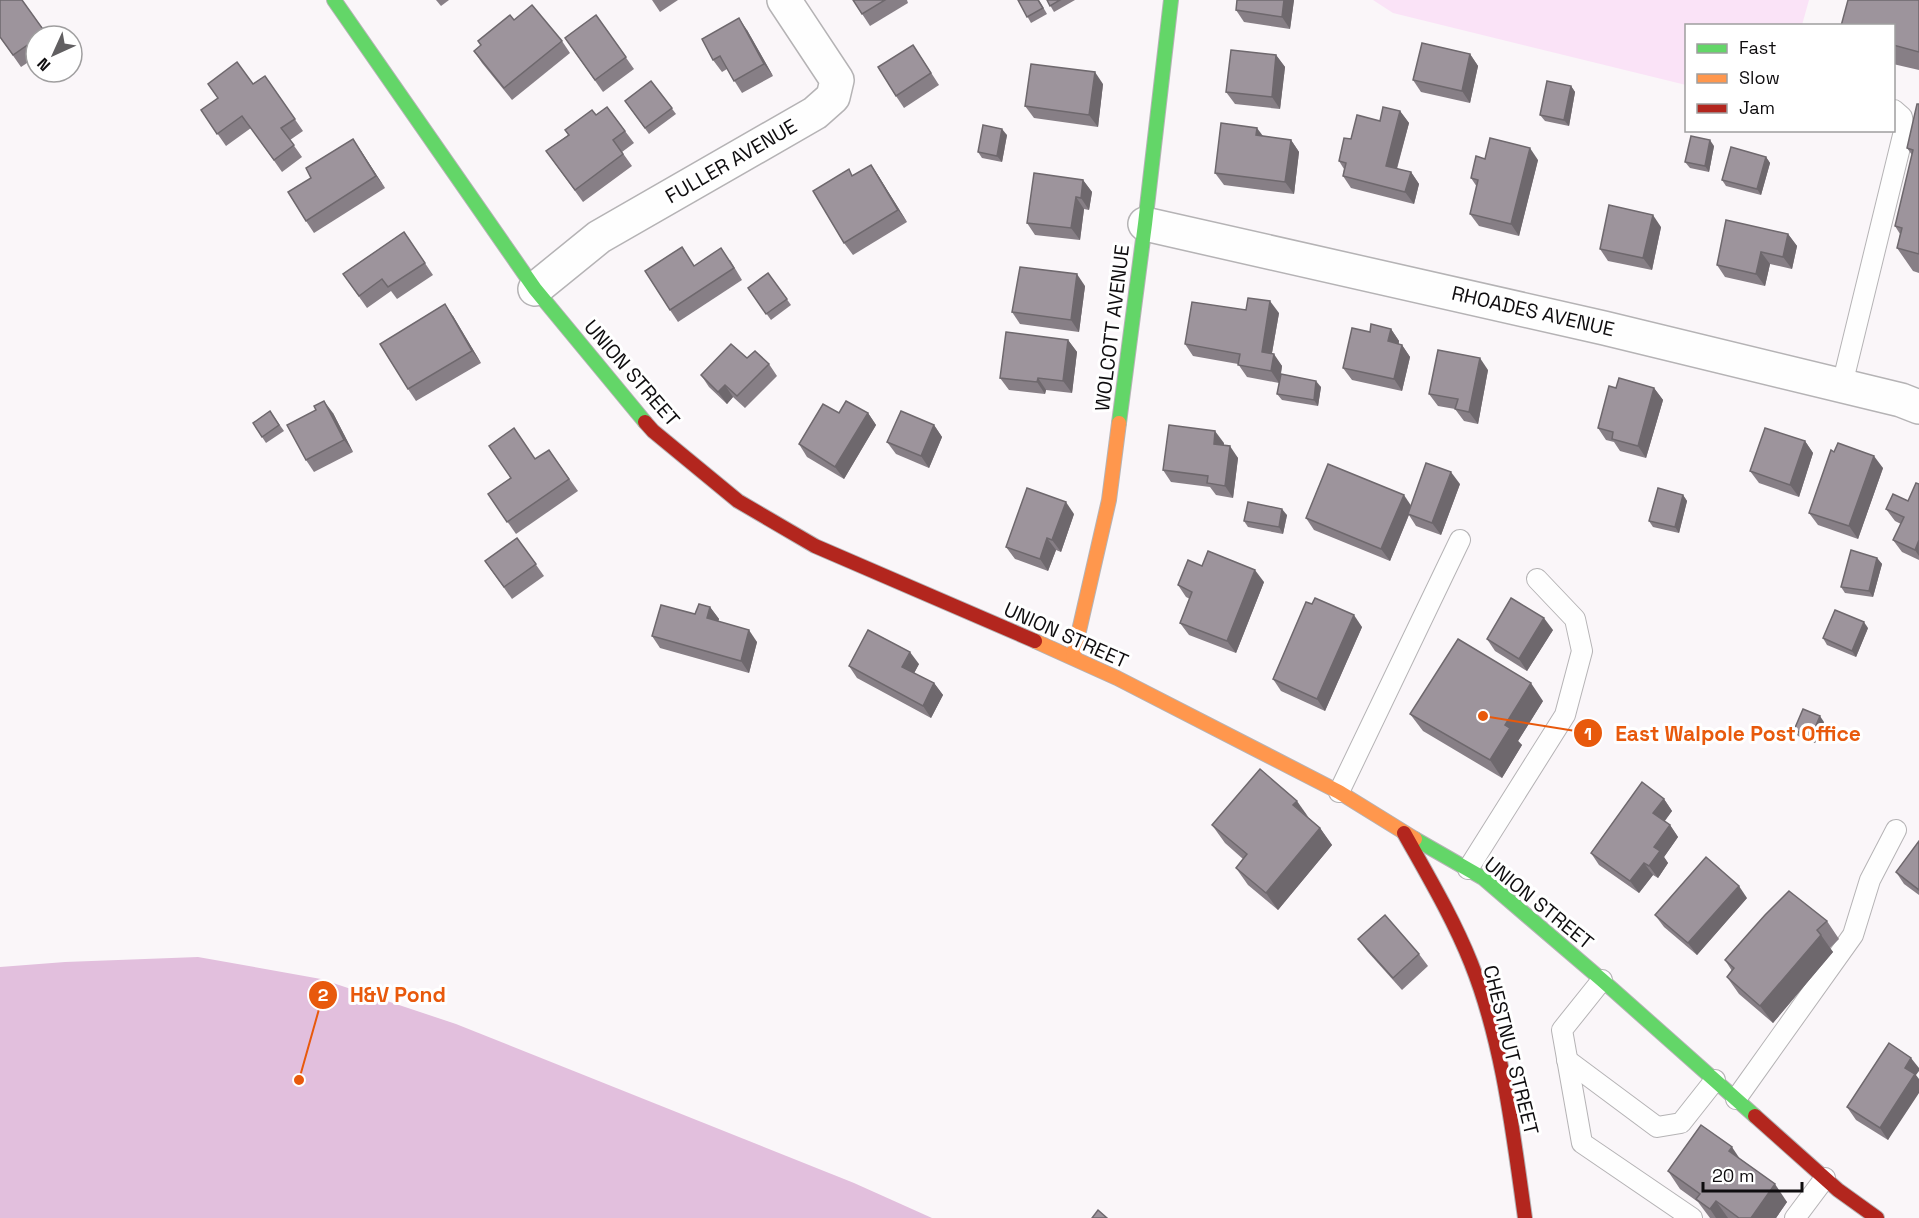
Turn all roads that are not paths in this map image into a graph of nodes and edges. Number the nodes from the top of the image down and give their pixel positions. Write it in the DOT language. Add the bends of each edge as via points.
graph roads {
  1 [pos="334,0"];
  2 [pos="784,0"];
  3 [pos="1171,0"];
  4 [pos="1895,112"];
  5 [pos="1145,224"];
  6 [pos="535,289"];
  7 [pos="1842,385"];
  8 [pos="1919,407"];
  9 [pos="1460,540"];
  10 [pos="1537,579"];
  11 [pos="1073,657"];
  12 [pos="1339,792"];
  13 [pos="1896,830"];
  14 [pos="1404,834"];
  15 [pos="1468,869"];
  16 [pos="1602,980"];
  17 [pos="1567,1060"];
  18 [pos="1715,1080"];
  19 [pos="1736,1099"];
  20 [pos="1825,1178"];
  21 [pos="1525,1218"];
  22 [pos="1692,1218"];
  23 [pos="1795,1218"];
  24 [pos="1877,1218"];
  1 -- 6 [label="main road, UNION STREET"];
  2 -- 6 [label="street, FULLER AVENUE" via="837,80 834,97 815,112 599,237"];
  3 -- 5 [label="main road, WOLCOTT AVENUE"];
  4 -- 7 [label="lane" via="1902,117 1904,131 1898,163"];
  5 -- 7 [label="street, RHOADES AVENUE"];
  5 -- 11 [label="main road, WOLCOTT AVENUE" via="1109,500"];
  6 -- 11 [label="main road, UNION STREET" via="653,431 738,501 815,546"];
  7 -- 8 [label="street, RHOADES AVENUE"];
  9 -- 12 [label="lane"];
  10 -- 15 [label="lane" via="1575,619 1582,651 1565,715"];
  11 -- 12 [label="main road, UNION STREET"];
  12 -- 14 [label="main road, UNION STREET"];
  13 -- 19 [label="lane" via="1870,879 1853,935"];
  14 -- 15 [label="main road, UNION STREET"];
  14 -- 21 [label="main road, CHESTNUT STREET" via="1451,919 1479,984 1509,1109"];
  15 -- 16 [label="main road, UNION STREET"];
  16 -- 17 [label="lane" via="1562,1030"];
  16 -- 18 [label="main road, UNION STREET"];
  17 -- 18 [label="lane" via="1657,1127 1681,1123"];
  17 -- 22 [label="lane" via="1582,1143"];
  18 -- 19 [label="main road, UNION STREET"];
  19 -- 20 [label="main road, UNION STREET"];
  20 -- 23 [label="lane"];
  20 -- 24 [label="main road, UNION STREET"];
}
